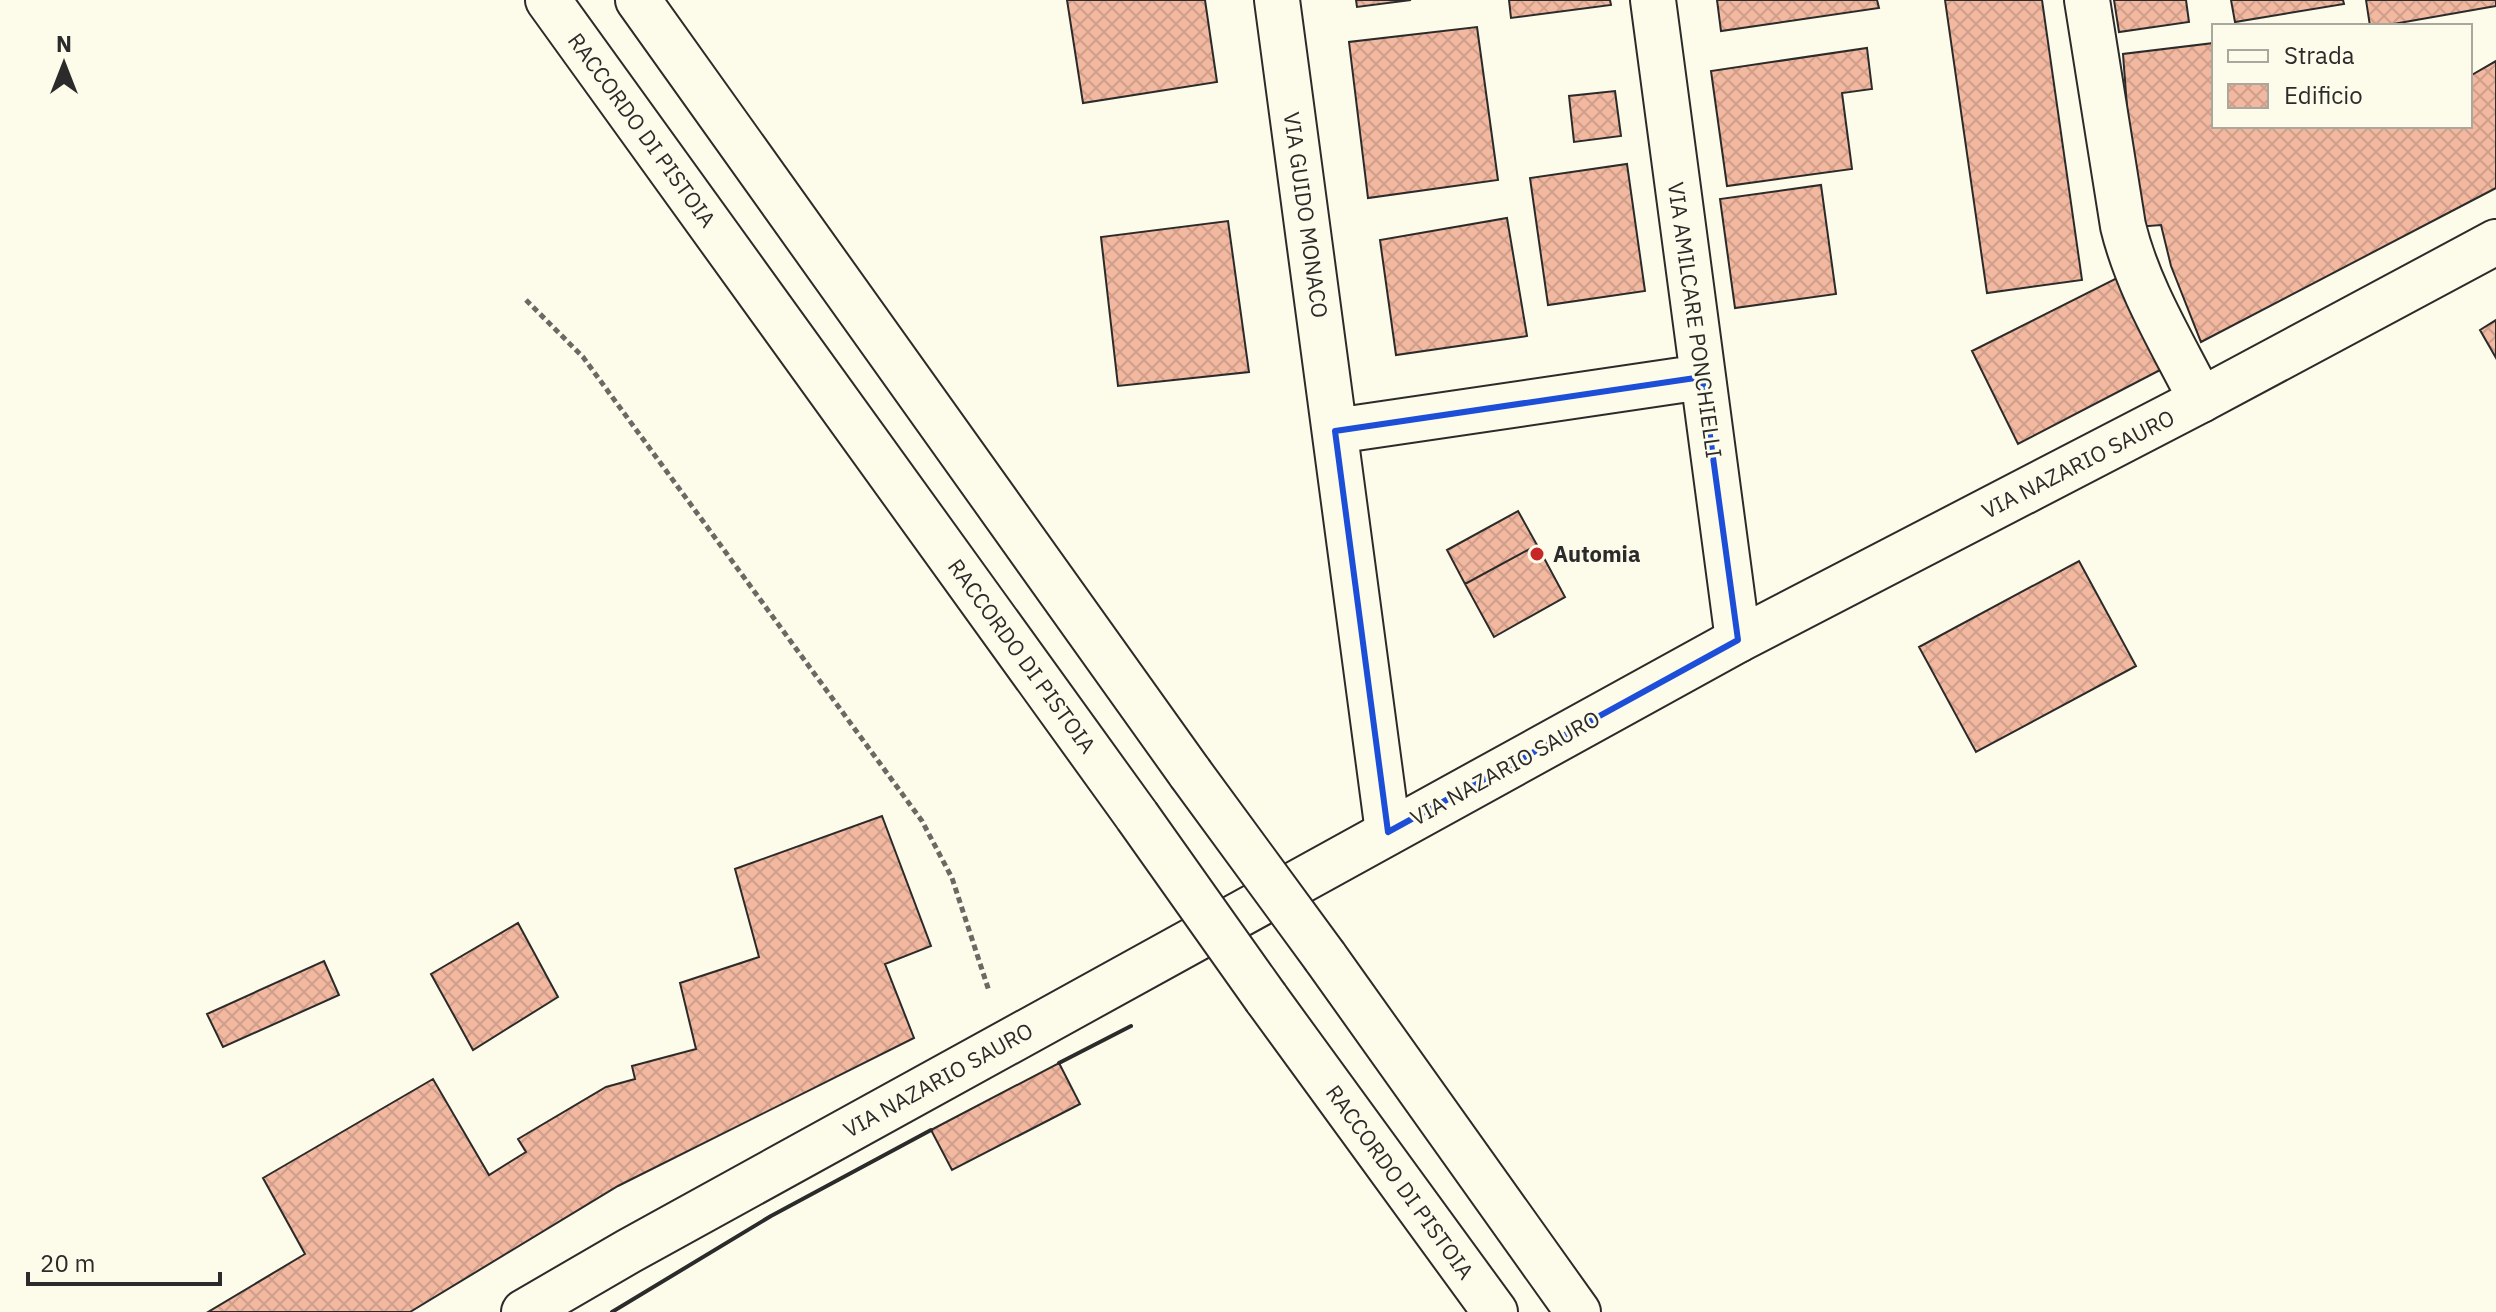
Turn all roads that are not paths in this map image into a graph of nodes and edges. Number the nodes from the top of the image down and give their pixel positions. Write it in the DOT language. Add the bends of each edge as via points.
graph roads {
  1 [pos="548,0"];
  2 [pos="638,0"];
  3 [pos="1277,0"];
  4 [pos="1653,0"];
  5 [pos="2087,0"];
  6 [pos="2496,242"];
  7 [pos="1702,377"];
  8 [pos="2201,400"];
  9 [pos="1335,431"];
  10 [pos="1738,640"];
  11 [pos="1388,832"];
  12 [pos="524,1312"];
  13 [pos="1495,1312"];
  14 [pos="1578,1312"];
  1 -- 13 [label="main road, RACCORDO DI PISTOIA, bridge"];
  2 -- 14 [label="main road, bridge"];
  3 -- 9 [label="main road, VIA GUIDO MONACO"];
  4 -- 7 [label="main road, VIA AMILCARE PONCHIELLI"];
  5 -- 8 [label="main road" via="2128,248"];
  6 -- 8 [label="main road, VIA NAZARIO SAURO"];
  7 -- 9 [label="main road"];
  7 -- 10 [label="main road, VIA AMILCARE PONCHIELLI"];
  8 -- 10 [label="main road, VIA NAZARIO SAURO"];
  9 -- 11 [label="main road, VIA GUIDO MONACO"];
  10 -- 11 [label="main road, VIA NAZARIO SAURO"];
  11 -- 12 [label="main road, VIA NAZARIO SAURO"];
}
